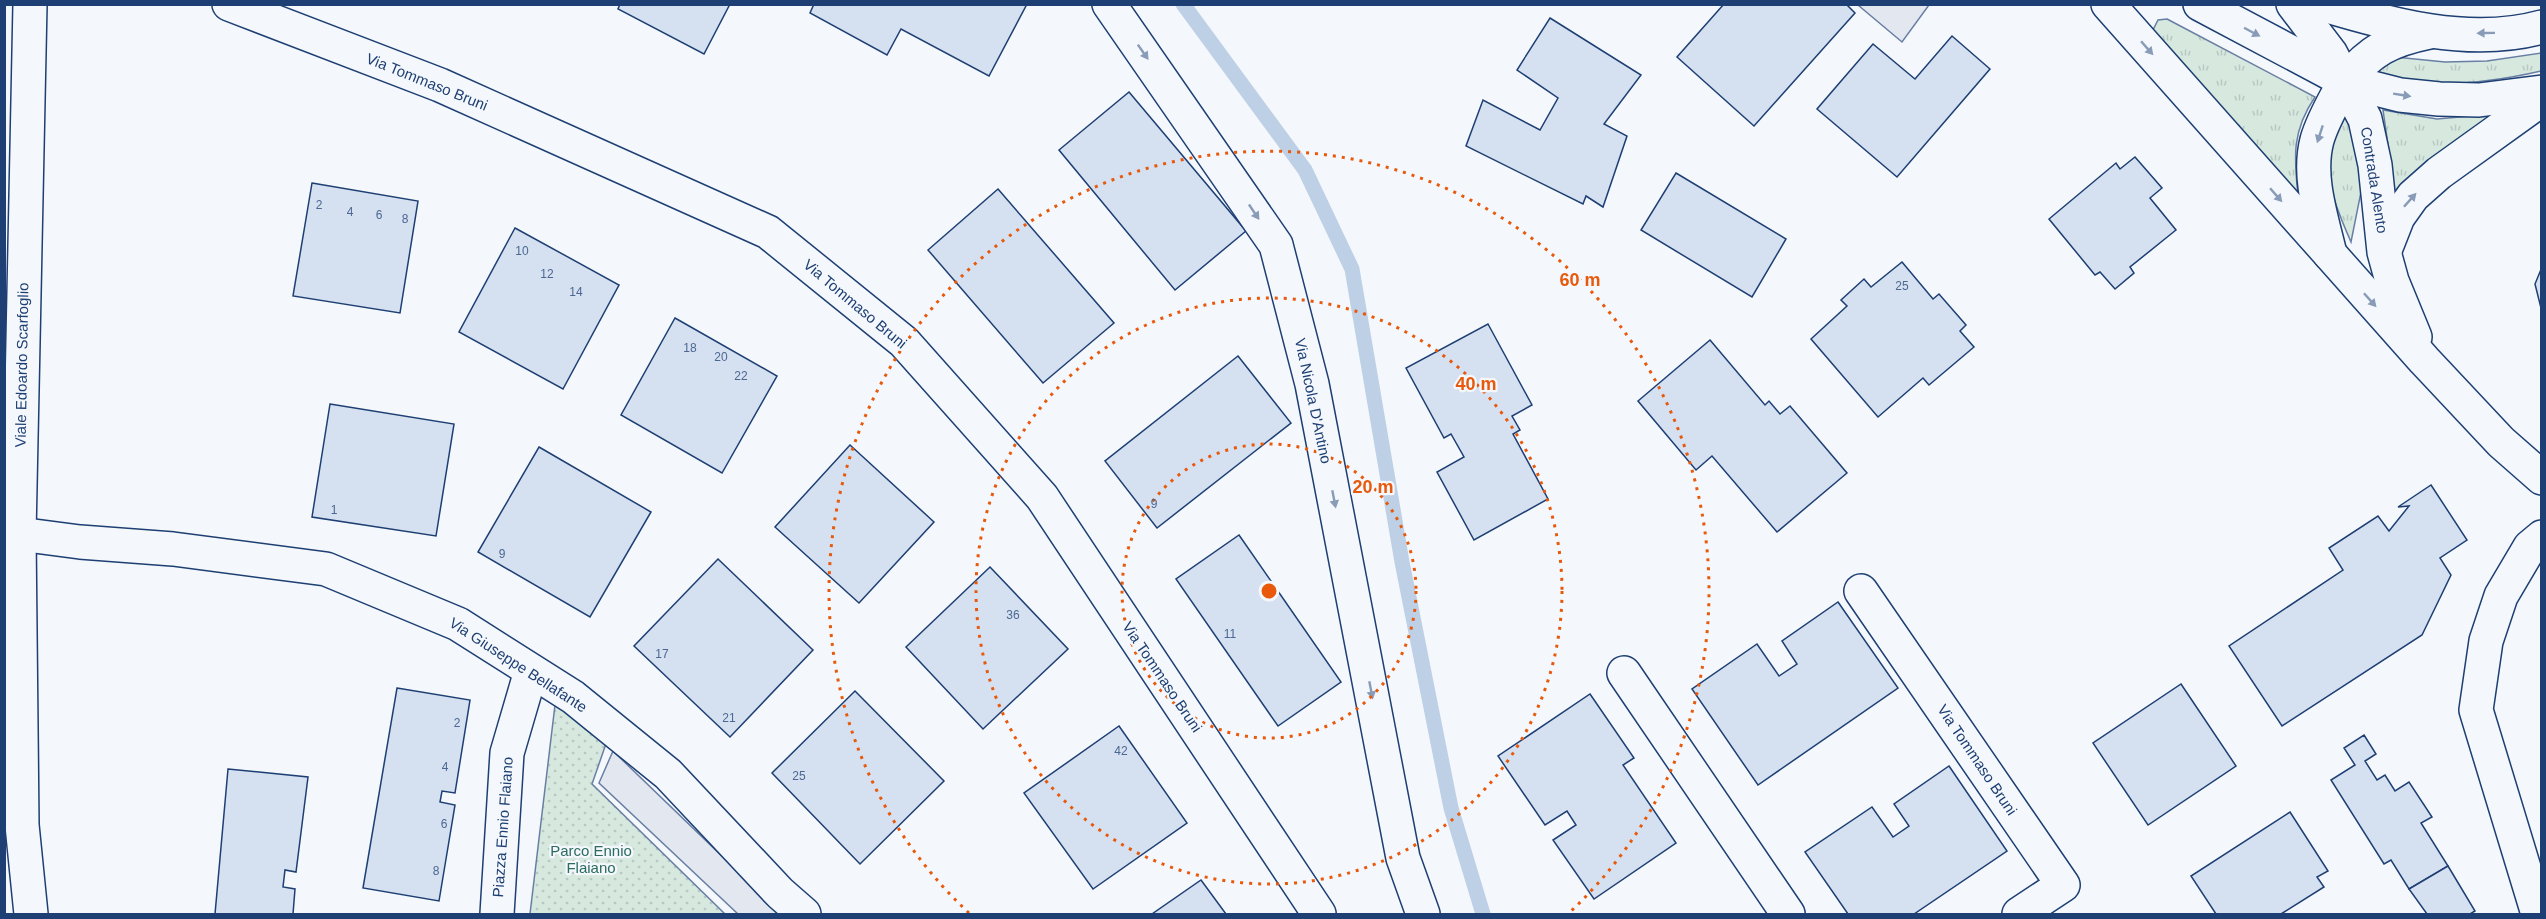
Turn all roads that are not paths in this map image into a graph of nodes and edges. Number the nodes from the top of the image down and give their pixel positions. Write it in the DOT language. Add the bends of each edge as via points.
graph roads {
  1 [pos="30,4"];
  2 [pos="229,4"];
  3 [pos="1109,4"];
  4 [pos="2108,4"];
  5 [pos="2200,4"];
  6 [pos="2293,4"];
  7 [pos="2321,4"];
  8 [pos="2541,27"];
  9 [pos="2431,31"];
  10 [pos="2345,81"];
  11 [pos="2541,92"];
  12 [pos="2541,99"];
  13 [pos="2385,252"];
  14 [pos="2331,256"];
  15 [pos="2424,360"];
  16 [pos="2541,478"];
  17 [pos="19,534"];
  18 [pos="2541,537"];
  19 [pos="1861,591"];
  20 [pos="531,671"];
  21 [pos="1624,673"];
  22 [pos="13,728"];
  23 [pos="31,915"];
  24 [pos="498,915"];
  25 [pos="804,915"];
  26 [pos="1319,915"];
  27 [pos="1423,915"];
  28 [pos="1788,915"];
  29 [pos="2019,915"];
  30 [pos="2538,915"];
  1 -- 17 [label="street, Viale Edoardo Scarfoglio"];
  2 -- 26 [label="street, Via Tommaso Bruni" via="440,85 768,232 904,342 1042,497"];
  3 -- 27 [label="street, Via Nicola D'Antino, one-way" via="1276,244 1312,384 1403,858"];
  4 -- 14 [label="street, Contrada Alento, one-way"];
  5 -- 10 [label="street, one-way"];
  6 -- 10 [label="street" via="2331,54"];
  7 -- 9 [label="street"];
  8 -- 9 [label="street, one-way" via="2505,33"];
  9 -- 10 [label="street" via="2399,38 2381,47"];
  10 -- 11 [label="street, one-way" via="2400,95 2439,99 2479,100"];
  10 -- 13 [label="street, Contrada Alento" via="2365,119"];
  10 -- 14 [label="street, Contrada Alento, one-way" via="2325,120 2315,153 2318,201"];
  13 -- 12 [label="street, Contrada Alento, one-way" via="2398,217 2413,196"];
  13 -- 15 [label="street, Contrada Alento" via="2392,281"];
  14 -- 15 [label="street, Contrada Alento, one-way"];
  15 -- 16 [label="street, Contrada Alento" via="2501,442"];
  17 -- 20 [label="street, Via Giuseppe Bellafante" via="326,569 458,624"];
  17 -- 22 [label="street, Viale Edoardo Scarfoglio"];
  18 -- 30 [label="street" via="2529,547 2501,596 2486,641 2476,710"];
  19 -- 29 [label="street, Via Tommaso Bruni" via="2063,885"];
  20 -- 24 [label="street, Piazza Ennio Flaiano" via="507,753"];
  20 -- 25 [label="street, Via Giuseppe Bellafante" via="573,698 668,774"];
  21 -- 28 [label="street"];
  22 -- 23 [label="street, Viale Edoardo Scarfoglio"];
}
